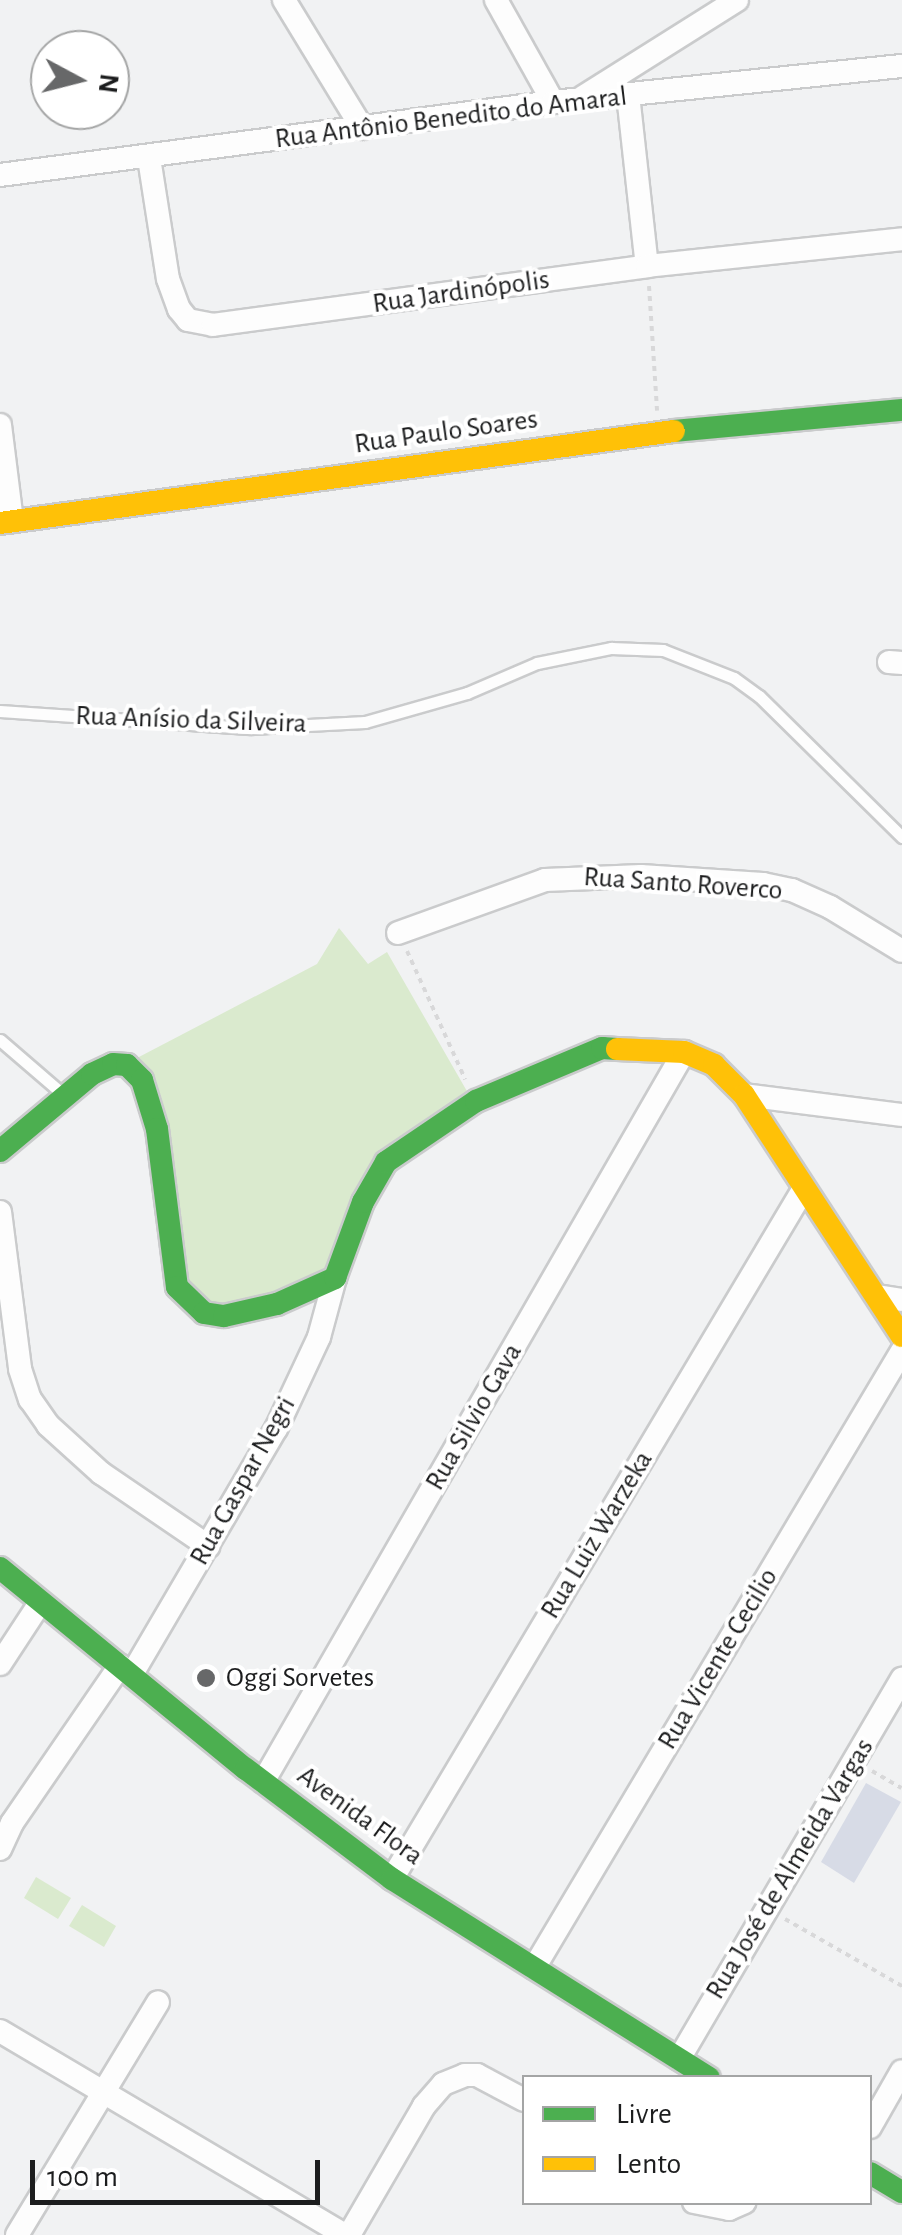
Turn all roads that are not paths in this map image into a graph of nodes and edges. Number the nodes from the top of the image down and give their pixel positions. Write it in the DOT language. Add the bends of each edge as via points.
graph roads {
  1 [pos="284,0"];
  2 [pos="496,0"];
  3 [pos="737,0"];
  4 [pos="902,66"];
  5 [pos="628,95"];
  6 [pos="579,100"];
  7 [pos="554,102"];
  8 [pos="362,128"];
  9 [pos="149,158"];
  10 [pos="0,175"];
  11 [pos="902,239"];
  12 [pos="647,266"];
  13 [pos="902,410"];
  14 [pos="0,425"];
  15 [pos="6,522"];
  16 [pos="0,711"];
  17 [pos="902,837"];
  18 [pos="398,933"];
  19 [pos="902,951"];
  20 [pos="0,1040"];
  21 [pos="684,1052"];
  22 [pos="744,1095"];
  23 [pos="64,1096"];
  24 [pos="902,1115"];
  25 [pos="0,1151"];
  26 [pos="802,1190"];
  27 [pos="0,1212"];
  28 [pos="335,1278"];
  29 [pos="877,1296"];
  30 [pos="902,1300"];
  31 [pos="902,1336"];
  32 [pos="902,1351"];
  33 [pos="20,1368"];
  34 [pos="0,1385"];
  35 [pos="208,1546"];
  36 [pos="0,1568"];
  37 [pos="40,1603"];
  38 [pos="0,1664"];
  39 [pos="126,1670"];
  40 [pos="902,1680"];
  41 [pos="263,1782"];
  42 [pos="0,1849"];
  43 [pos="392,1880"];
  44 [pos="534,1968"];
  45 [pos="158,2002"];
  46 [pos="0,2031"];
  47 [pos="678,2059"];
  48 [pos="902,2071"];
  49 [pos="704,2075"];
  50 [pos="107,2091"];
  51 [pos="522,2099"];
  52 [pos="872,2124"];
  53 [pos="872,2174"];
  54 [pos="902,2192"];
  55 [pos="708,2205"];
  56 [pos="739,2205"];
  57 [pos="18,2235"];
  58 [pos="347,2235"];
  1 -- 8 [label="street"];
  2 -- 7 [label="street"];
  3 -- 6 [label="street"];
  4 -- 5 [label="street, Rua Antônio Benedito do Amaral"];
  5 -- 6 [label="street, Rua Antônio Benedito do Amaral"];
  5 -- 12 [label="street"];
  6 -- 7 [label="street, Rua Antônio Benedito do Amaral"];
  7 -- 8 [label="street, Rua Antônio Benedito do Amaral"];
  8 -- 9 [label="street, Rua Antônio Benedito do Amaral"];
  9 -- 10 [label="street, Rua Antônio Benedito do Amaral"];
  9 -- 12 [label="street, Rua Jardinópolis" via="168,279 188,320 212,325"];
  11 -- 12 [label="street, Rua Jardinópolis"];
  13 -- 15 [label="street, Rua Paulo Soares" via="658,433"];
  14 -- 15 [label="street"];
  16 -- 17 [label="lane, Rua Anísio da Silveira" via="252,728 365,722 468,693 536,664 612,648 663,650 734,678 759,696"];
  18 -- 19 [label="street, Rua Santo Roverco" via="545,880 641,876 778,886 830,907"];
  20 -- 23 [label="lane"];
  21 -- 22 [label="street" via="714,1065"];
  21 -- 28 [label="street" via="602,1048 476,1102 386,1162"];
  21 -- 41 [label="street, Rua Silvio Gava"];
  22 -- 24 [label="street"];
  22 -- 26 [label="street"];
  23 -- 25 [label="street"];
  23 -- 28 [label="street" via="113,1064 128,1065 142,1080 157,1129 170,1255 177,1287 191,1305 224,1316 277,1304"];
  26 -- 29 [label="street"];
  26 -- 43 [label="street, Rua Luiz Warzeka"];
  27 -- 33 [label="street"];
  28 -- 35 [label="street, Rua Gaspar Negri" via="319,1337 276,1428"];
  29 -- 30 [label="street"];
  29 -- 31 [label="street"];
  32 -- 44 [label="street, Rua Vicente Cecilio"];
  33 -- 34 [label="street"];
  33 -- 35 [label="street" via="30,1399 71,1448"];
  35 -- 39 [label="street, Rua Gaspar Negri"];
  36 -- 37 [label="street, Avenida Flora"];
  37 -- 38 [label="street"];
  37 -- 39 [label="street, Avenida Flora"];
  39 -- 41 [label="street, Avenida Flora"];
  39 -- 42 [label="street, Rua Gaspar Negri" via="12,1823"];
  40 -- 47 [label="street, Rua José de Almeida Vargas"];
  41 -- 43 [label="street, Avenida Flora"];
  43 -- 44 [label="street, Avenida Flora"];
  44 -- 47 [label="street, Avenida Flora"];
  45 -- 50 [label="street"];
  46 -- 50 [label="street"];
  47 -- 49 [label="street, Avenida Flora"];
  48 -- 52 [label="street"];
  50 -- 57 [label="street"];
  50 -- 58 [label="street"];
  51 -- 58 [label="street" via="477,2075 443,2084"];
  53 -- 54 [label="street"];
  55 -- 56 [label="street"];
}
